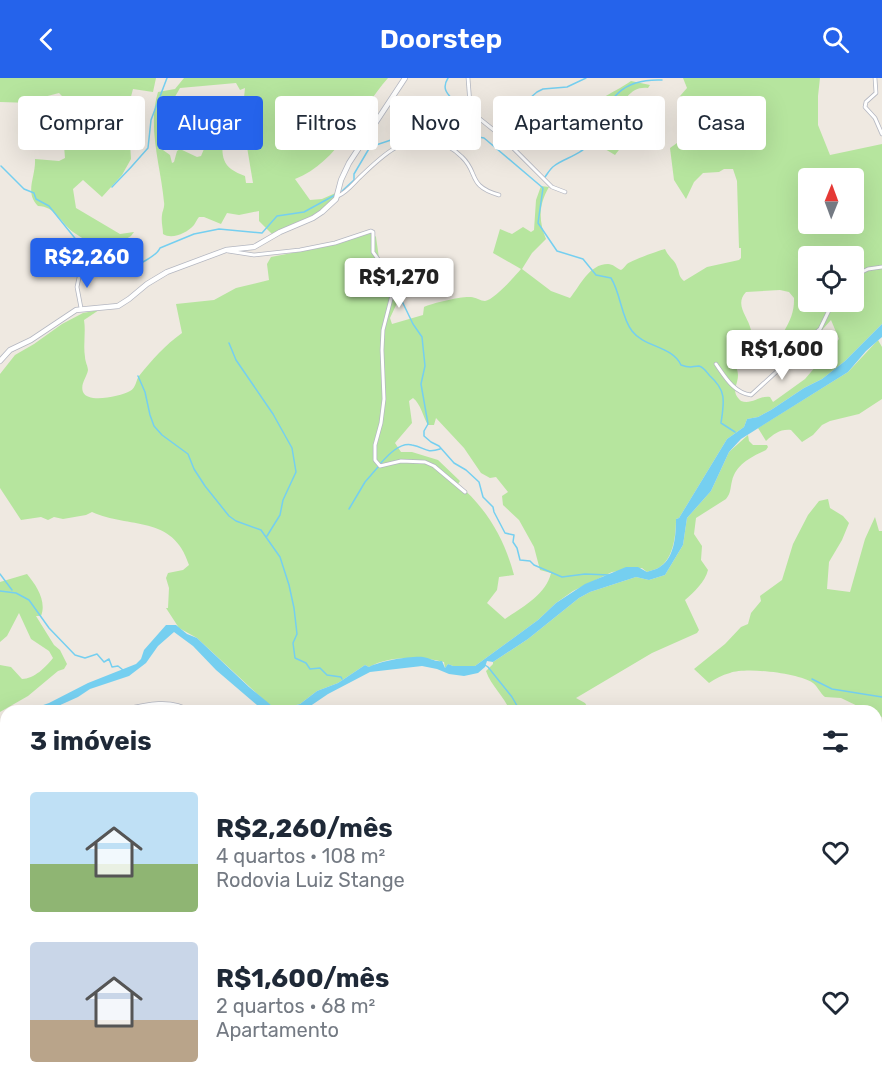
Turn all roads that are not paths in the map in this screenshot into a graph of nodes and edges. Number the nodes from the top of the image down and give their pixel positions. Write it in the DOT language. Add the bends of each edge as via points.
graph roads {
  1 [pos="405,78"];
  2 [pos="468,78"];
  3 [pos="875,78"];
  4 [pos="882,135"];
  5 [pos="565,192"];
  6 [pos="499,195"];
  7 [pos="338,196"];
  8 [pos="226,250"];
  9 [pos="882,267"];
  10 [pos="81,268"];
  11 [pos="864,271"];
  12 [pos="81,308"];
  13 [pos="828,312"];
  14 [pos="0,361"];
  15 [pos="716,364"];
  16 [pos="465,492"];
  17 [pos="149,705"];
  18 [pos="176,705"];
  1 -- 7 [label="street" via="349,163"];
  2 -- 5 [label="street" via="470,104 479,120 500,135 552,187"];
  3 -- 4 [label="street" via="876,93 865,107"];
  6 -- 7 [label="street" via="483,189 465,160 451,148 420,139 401,144"];
  7 -- 8 [label="street" via="313,218 259,245"];
  8 -- 12 [label="street" via="157,277 118,306"];
  8 -- 16 [label="street" via="260,255 322,246 373,231 374,252 388,273 392,295 383,330 384,399 375,460 380,466 401,460 429,463"];
  9 -- 11 [label="street"];
  10 -- 12 [label="street" via="77,287"];
  12 -- 14 [label="street" via="10,350"];
  13 -- 15 [label="street" via="820,329 751,395 733,387"];
  17 -- 18 [label="street"];
}
